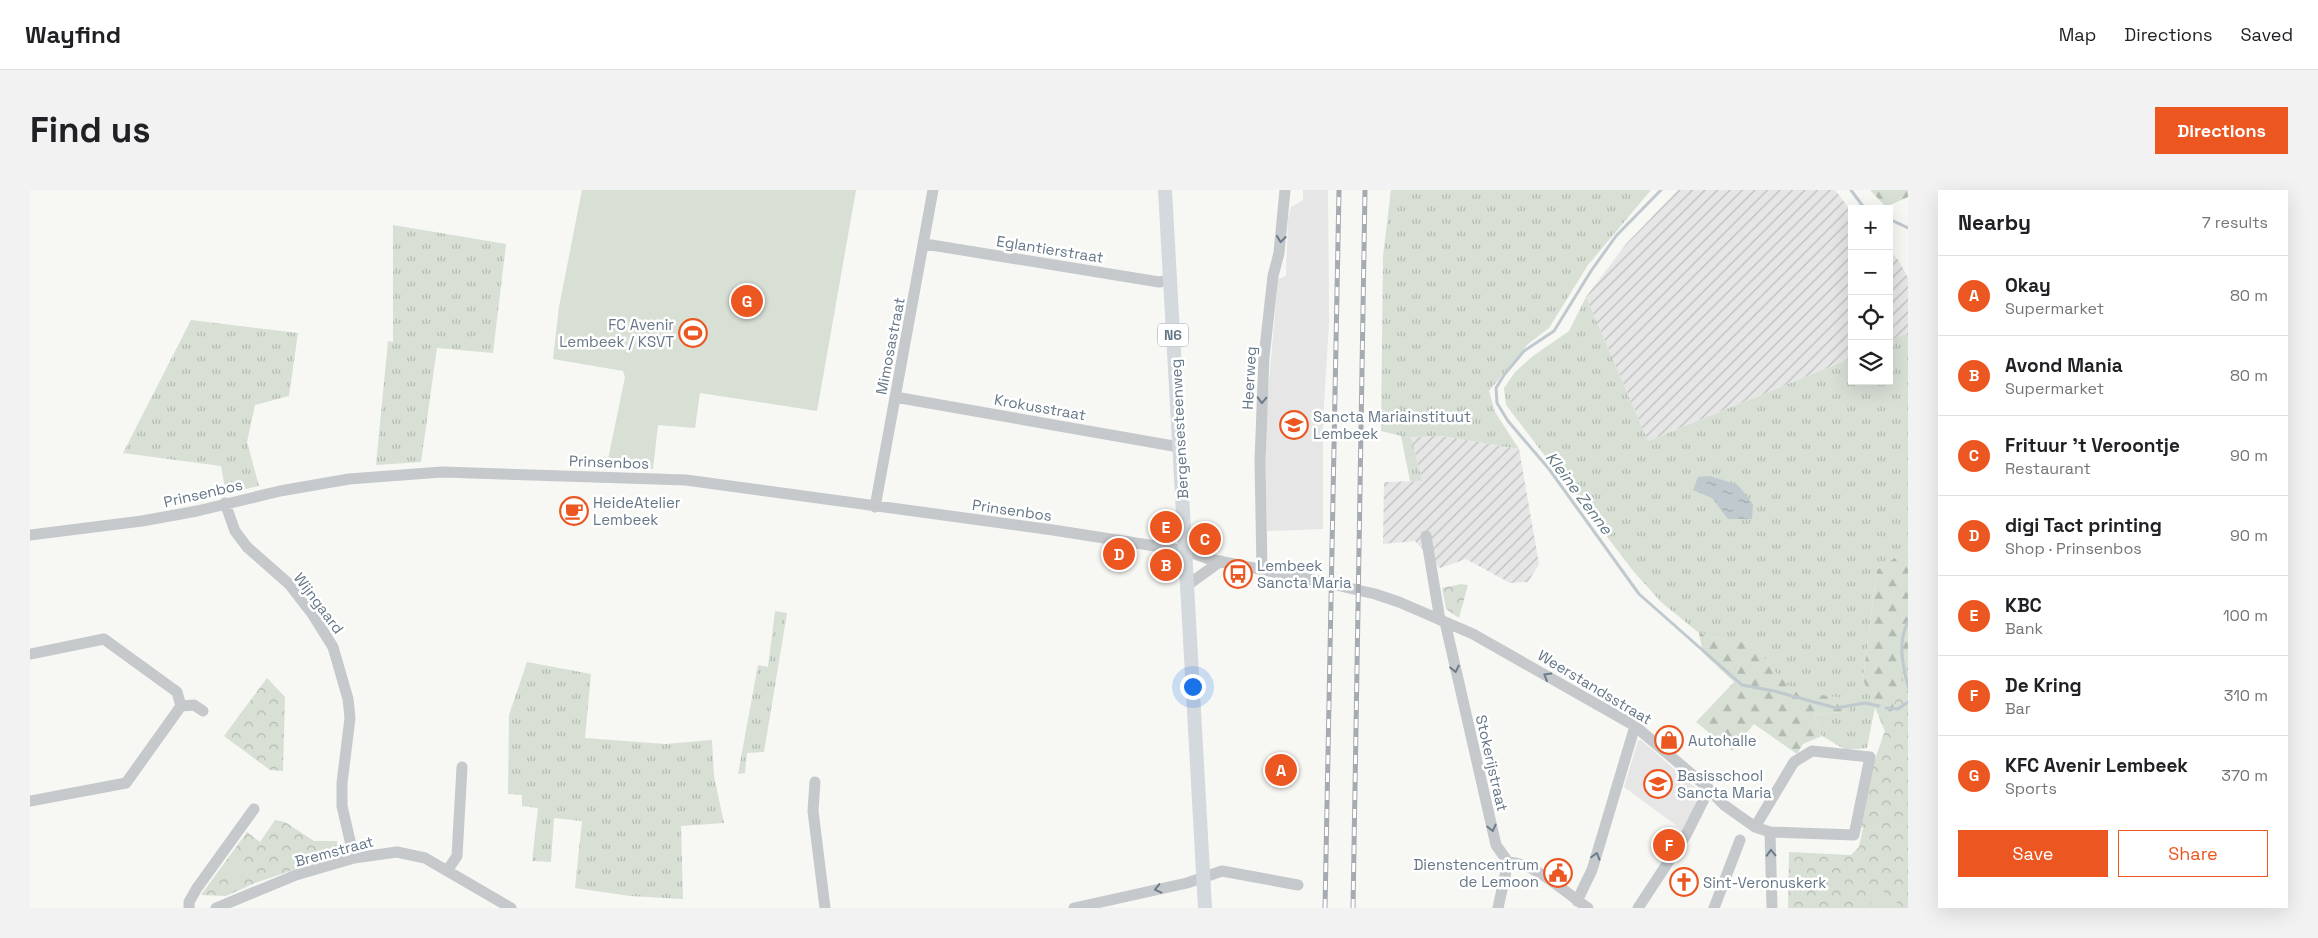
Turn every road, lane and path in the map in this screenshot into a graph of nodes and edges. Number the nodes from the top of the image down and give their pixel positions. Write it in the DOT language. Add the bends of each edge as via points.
graph roads {
  1 [pos="933,190"];
  2 [pos="1165,190"];
  3 [pos="1285,190"];
  4 [pos="925,244"];
  5 [pos="1171,280"];
  6 [pos="895,397"];
  7 [pos="1179,447"];
  8 [pos="225,504"];
  9 [pos="875,507"];
  10 [pos="30,535"];
  11 [pos="1426,536"];
  12 [pos="1187,551"];
  13 [pos="1221,561"];
  14 [pos="1262,569"];
  15 [pos="1189,584"];
  16 [pos="1442,621"];
  17 [pos="30,654"];
  18 [pos="181,706"];
  19 [pos="203,711"];
  20 [pos="1634,726"];
  21 [pos="462,767"];
  22 [pos="815,782"];
  23 [pos="1705,796"];
  24 [pos="30,801"];
  25 [pos="254,809"];
  26 [pos="1755,828"];
  27 [pos="1770,832"];
  28 [pos="1740,840"];
  29 [pos="354,858"];
  30 [pos="1508,862"];
  31 [pos="447,871"];
  32 [pos="1205,878"];
  33 [pos="1298,885"];
  34 [pos="1577,901"];
  35 [pos="189,908"];
  36 [pos="216,908"];
  37 [pos="511,908"];
  38 [pos="825,908"];
  39 [pos="1074,908"];
  40 [pos="1205,908"];
  41 [pos="1498,908"];
  42 [pos="1588,908"];
  43 [pos="1638,908"];
  44 [pos="1714,908"];
  45 [pos="1772,908"];
  1 -- 4 [label="street, Mimosastraat"];
  2 -- 5 [label="main road, Bergensesteenweg / N6"];
  3 -- 14 [label="street, Heerweg, one-way" via="1264,357 1260,461"];
  4 -- 5 [label="street, Eglantierstraat" via="1159,282"];
  4 -- 6 [label="street, Mimosastraat"];
  5 -- 7 [label="main road, Bergensesteenweg / N6"];
  6 -- 7 [label="street, Krokusstraat"];
  6 -- 9 [label="street, Mimosastraat"];
  7 -- 12 [label="main road, Bergensesteenweg / N6"];
  8 -- 9 [label="street, Prinsenbos" via="349,479 442,472 686,480"];
  8 -- 10 [label="street, Prinsenbos" via="142,521"];
  8 -- 29 [label="street, Wijngaard" via="235,531 247,547 289,584 333,647 350,718 342,806"];
  9 -- 12 [label="street, Prinsenbos"];
  11 -- 16 [label="street"];
  12 -- 13 [label="street, Weerstandsstraat"];
  12 -- 15 [label="main road, Bergensesteenweg / N6"];
  13 -- 14 [label="street, Weerstandsstraat"];
  13 -- 15 [label="street"];
  14 -- 16 [label="street, Weerstandsstraat" via="1366,592"];
  15 -- 32 [label="main road, Bergensesteenweg / N6"];
  20 -- 16 [label="street, Weerstandsstraat, one-way" via="1473,634"];
  16 -- 30 [label="street, Stokerijstraat, one-way" via="1496,845"];
  17 -- 18 [label="street" via="104,639 177,692"];
  18 -- 19 [label="street" via="194,705"];
  18 -- 24 [label="street" via="126,783"];
  20 -- 26 [label="street, Weerstandsstraat"];
  34 -- 20 [label="street, one-way" via="1592,870"];
  21 -- 31 [label="street" via="457,856"];
  22 -- 38 [label="street" via="813,811"];
  23 -- 43 [label="street" via="1686,835"];
  25 -- 35 [label="street" via="197,888"];
  26 -- 27 [label="street, Weerstandsstraat"];
  26 -- 27 [label="street, Weerstandsstraat" via="1784,776 1800,758 1812,751 1870,757 1854,835"];
  45 -- 27 [label="street, one-way"];
  28 -- 44 [label="street"];
  29 -- 31 [label="street, Bremstraat" via="397,852 425,858"];
  29 -- 36 [label="street, Bremstraat" via="296,875"];
  30 -- 34 [label="street" via="1519,863 1572,894"];
  30 -- 41 [label="street"];
  31 -- 37 [label="street, Bremstraat"];
  32 -- 33 [label="street" via="1222,871"];
  32 -- 39 [label="street, one-way"];
  32 -- 40 [label="main road, Bergensesteenweg / N6"];
  34 -- 42 [label="street"];
}
